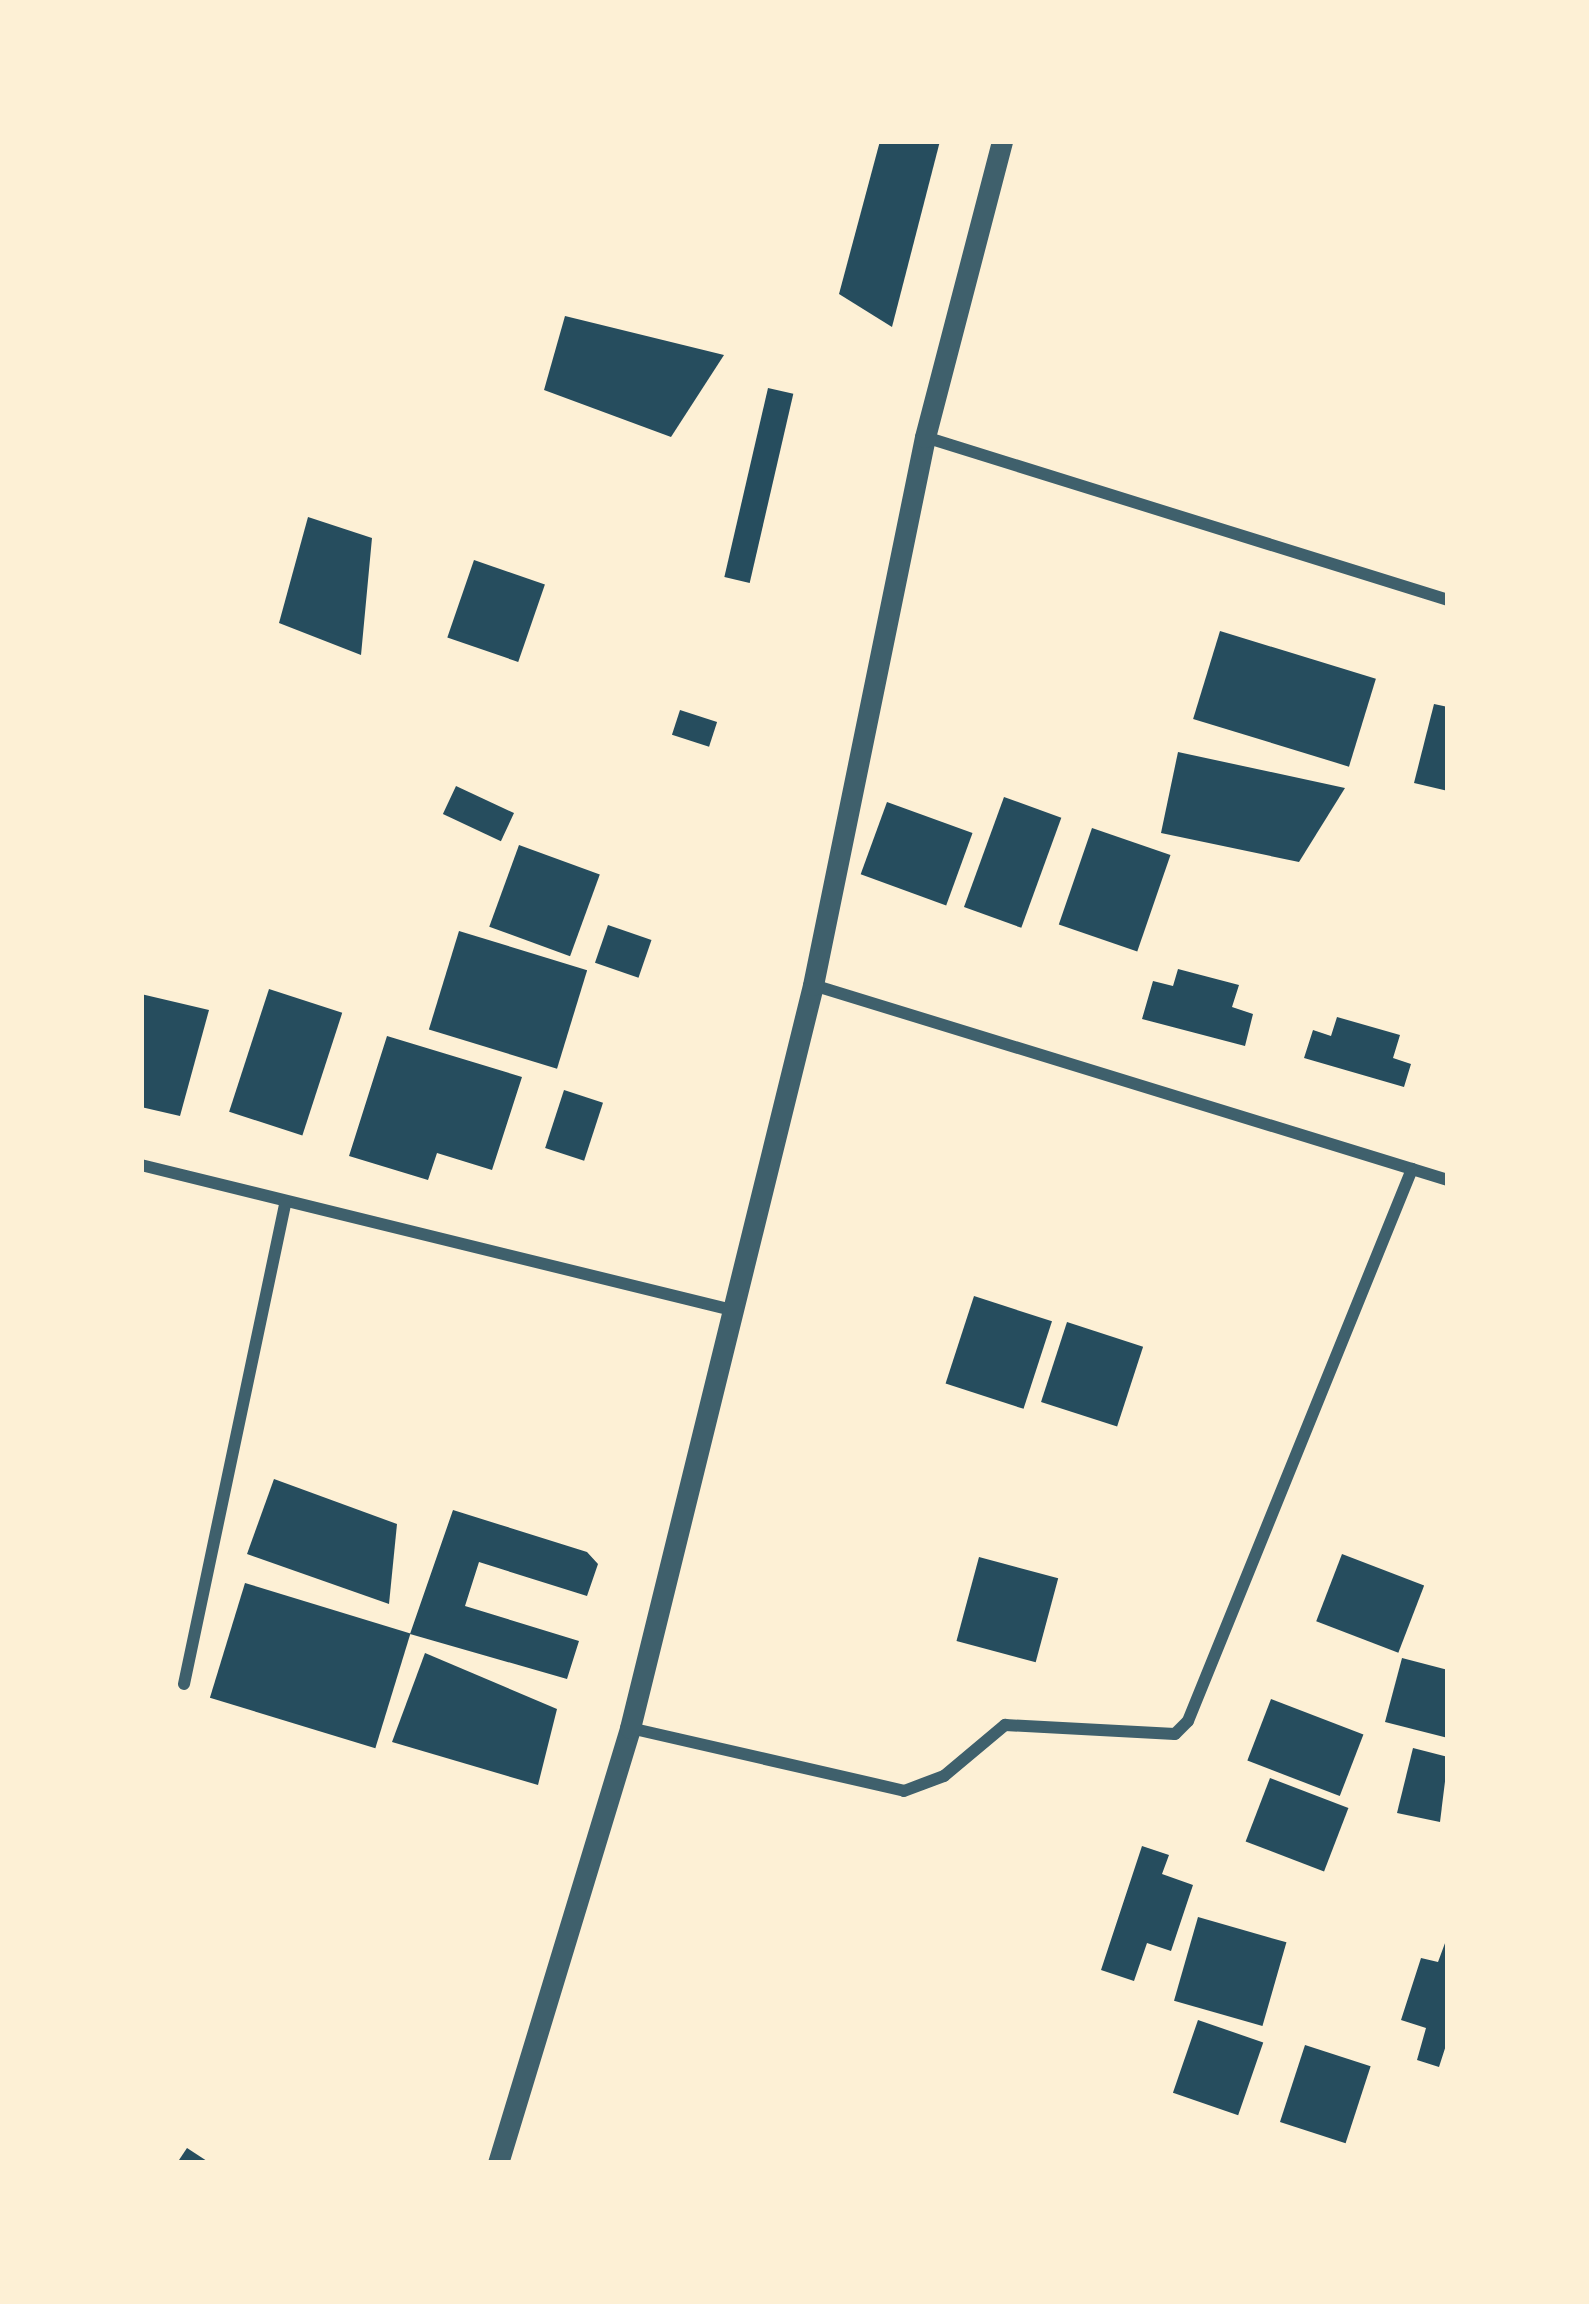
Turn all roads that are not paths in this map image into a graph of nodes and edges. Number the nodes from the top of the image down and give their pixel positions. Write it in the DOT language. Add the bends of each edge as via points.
graph roads {
  1 [pos="1002,141"];
  2 [pos="925,437"];
  3 [pos="1448,600"];
  4 [pos="813,985"];
  5 [pos="141,1165"];
  6 [pos="1412,1169"];
  7 [pos="1448,1180"];
  8 [pos="286,1202"];
  9 [pos="732,1310"];
  10 [pos="184,1684"];
  11 [pos="630,1728"];
  12 [pos="498,2163"];
  1 -- 2 [label="street"];
  2 -- 3 [label="street"];
  2 -- 4 [label="street"];
  4 -- 6 [label="street"];
  4 -- 9 [label="street"];
  5 -- 8 [label="street"];
  6 -- 7 [label="street"];
  6 -- 11 [label="street" via="1188,1721 1175,1734 1005,1725 944,1776 904,1791"];
  8 -- 9 [label="street"];
  8 -- 10 [label="street"];
  9 -- 11 [label="street"];
  11 -- 12 [label="street"];
}
